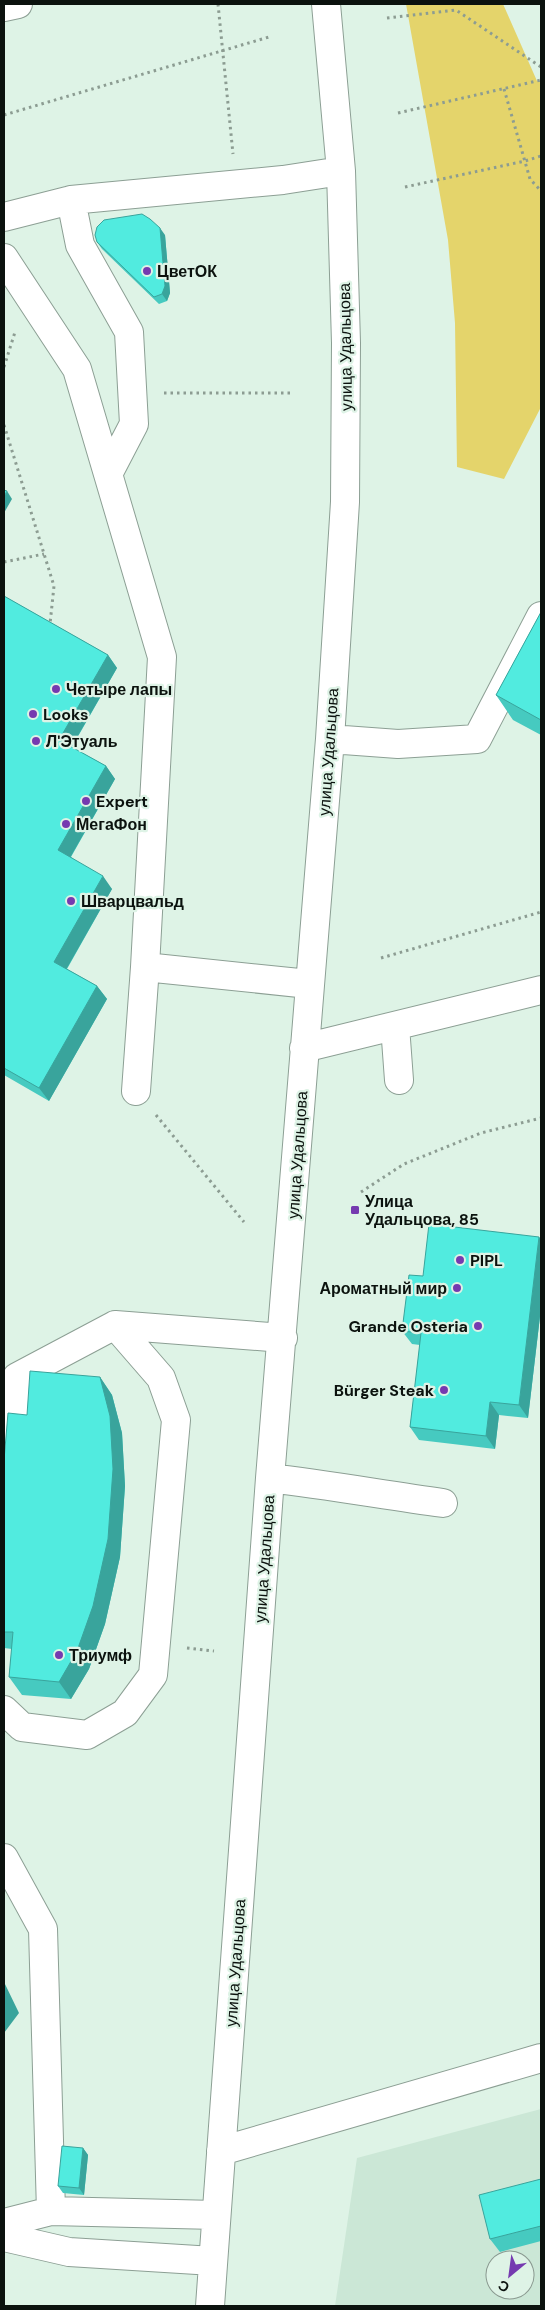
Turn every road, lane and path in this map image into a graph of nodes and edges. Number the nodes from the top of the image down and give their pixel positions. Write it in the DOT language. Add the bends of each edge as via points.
graph roads {
  1 [pos="18,4"];
  2 [pos="218,4"];
  3 [pos="326,4"];
  4 [pos="4,7"];
  5 [pos="387,18"];
  6 [pos="269,37"];
  7 [pos="222,51"];
  8 [pos="541,67"];
  9 [pos="541,80"];
  10 [pos="504,89"];
  11 [pos="398,113"];
  12 [pos="4,115"];
  13 [pos="541,156"];
  14 [pos="525,161"];
  15 [pos="341,171"];
  16 [pos="237,184"];
  17 [pos="405,187"];
  18 [pos="541,191"];
  19 [pos="71,200"];
  20 [pos="4,217"];
  21 [pos="4,258"];
  22 [pos="133,393"];
  23 [pos="291,393"];
  24 [pos="4,426"];
  25 [pos="108,474"];
  26 [pos="44,554"];
  27 [pos="4,562"];
  28 [pos="541,616"];
  29 [pos="50,630"];
  30 [pos="330,739"];
  31 [pos="541,912"];
  32 [pos="381,958"];
  33 [pos="145,967"];
  34 [pos="309,984"];
  35 [pos="541,990"];
  36 [pos="395,1026"];
  37 [pos="304,1048"];
  38 [pos="399,1080"];
  39 [pos="136,1091"];
  40 [pos="541,1118"];
  41 [pos="361,1192"];
  42 [pos="244,1222"];
  43 [pos="115,1325"];
  44 [pos="282,1338"];
  45 [pos="270,1478"];
  46 [pos="443,1503"];
  47 [pos="4,1510"];
  48 [pos="4,1710"];
  49 [pos="4,1858"];
  50 [pos="541,2058"];
  51 [pos="221,2151"];
  52 [pos="51,2211"];
  53 [pos="216,2216"];
  54 [pos="4,2223"];
  55 [pos="4,2237"];
  56 [pos="213,2261"];
  57 [pos="210,2306"];
  1 -- 4 [label="street"];
  2 -- 7 [label="path"];
  3 -- 15 [label="street, улица Удальцова"];
  5 -- 8 [label="path" via="456,10"];
  6 -- 7 [label="path"];
  7 -- 12 [label="path"];
  7 -- 16 [label="path"];
  9 -- 10 [label="path"];
  10 -- 11 [label="path"];
  10 -- 14 [label="path"];
  13 -- 14 [label="path"];
  14 -- 17 [label="path"];
  14 -- 18 [label="path" via="530,179"];
  15 -- 16 [label="street"];
  15 -- 30 [label="street, улица Удальцова" via="346,342 345,502"];
  16 -- 19 [label="street"];
  19 -- 20 [label="street"];
  19 -- 22 [label="street" via="80,245 129,332"];
  21 -- 25 [label="street" via="77,369"];
  22 -- 23 [label="path"];
  22 -- 25 [label="street" via="134,424"];
  24 -- 26 [label="path"];
  25 -- 33 [label="street" via="162,657"];
  26 -- 27 [label="path"];
  26 -- 29 [label="path" via="54,586"];
  28 -- 30 [label="street" via="478,739 398,744"];
  30 -- 34 [label="street, улица Удальцова"];
  31 -- 32 [label="path"];
  33 -- 34 [label="street"];
  33 -- 39 [label="street"];
  34 -- 37 [label="street, улица Удальцова"];
  35 -- 36 [label="street"];
  36 -- 37 [label="street"];
  36 -- 38 [label="street"];
  37 -- 44 [label="street, улица Удальцова"];
  39 -- 42 [label="path"];
  40 -- 41 [label="path" via="481,1133 404,1164"];
  43 -- 44 [label="street"];
  43 -- 47 [label="street" via="17,1377"];
  43 -- 48 [label="street" via="161,1378 176,1420 154,1675 125,1713 87,1734 22,1727"];
  44 -- 45 [label="street, улица Удальцова"];
  45 -- 46 [label="street"];
  45 -- 51 [label="street, улица Удальцова"];
  49 -- 52 [label="street" via="44,1929"];
  50 -- 51 [label="street"];
  51 -- 53 [label="street, улица Удальцова"];
  52 -- 53 [label="street"];
  52 -- 54 [label="street"];
  53 -- 56 [label="street, улица Удальцова"];
  55 -- 56 [label="street" via="68,2252"];
  56 -- 57 [label="street, улица Удальцова"];
}
